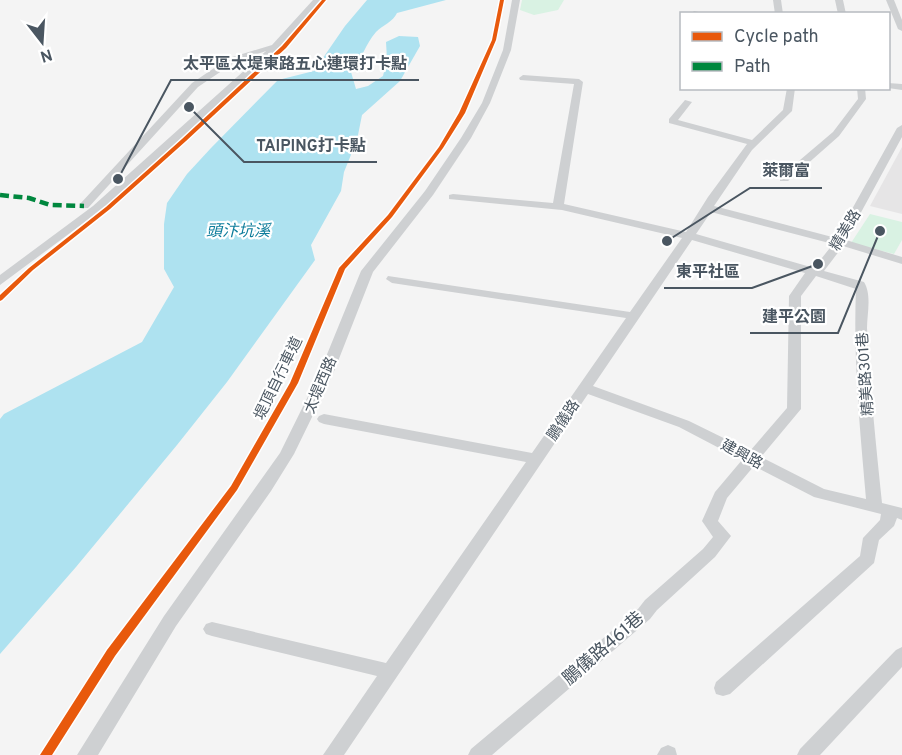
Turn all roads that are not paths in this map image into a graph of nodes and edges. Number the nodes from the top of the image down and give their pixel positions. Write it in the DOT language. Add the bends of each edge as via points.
graph roads {
  1 [pos="317,0"];
  2 [pos="516,0"];
  3 [pos="891,0"];
  4 [pos="902,29"];
  5 [pos="270,47"];
  6 [pos="523,78"];
  7 [pos="791,90"];
  8 [pos="861,90"];
  9 [pos="688,102"];
  10 [pos="902,128"];
  11 [pos="754,143"];
  12 [pos="784,178"];
  13 [pos="453,197"];
  14 [pos="84,206"];
  15 [pos="558,206"];
  16 [pos="708,208"];
  17 [pos="689,236"];
  18 [pos="839,243"];
  19 [pos="902,261"];
  20 [pos="6,269"];
  21 [pos="818,271"];
  22 [pos="392,279"];
  23 [pos="0,281"];
  24 [pos="634,316"];
  25 [pos="585,388"];
  26 [pos="324,419"];
  27 [pos="754,458"];
  28 [pos="536,459"];
  29 [pos="889,511"];
  30 [pos="723,536"];
  31 [pos="212,629"];
  32 [pos="902,655"];
  33 [pos="389,671"];
  34 [pos="723,688"];
  35 [pos="87,755"];
  36 [pos="333,755"];
  37 [pos="478,755"];
  38 [pos="807,755"];
  1 -- 20 [label="street" via="275,47 97,208"];
  2 -- 35 [label="street, 太堤西路" via="501,66 474,124 429,193 367,271 326,374 286,454 170,621"];
  3 -- 4 [label="street"];
  5 -- 14 [label="street" via="232,60 195,85"];
  6 -- 15 [label="street" via="579,82"];
  7 -- 11 [label="street, 鵬儀路" via="787,111"];
  8 -- 12 [label="street" via="862,99 836,134"];
  9 -- 11 [label="street" via="672,121"];
  10 -- 18 [label="street, 精美路"];
  11 -- 16 [label="street, 鵬儀路"];
  13 -- 15 [label="street"];
  15 -- 17 [label="street"];
  16 -- 17 [label="street, 鵬儀路"];
  16 -- 18 [label="street"];
  17 -- 21 [label="street"];
  17 -- 24 [label="street, 鵬儀路"];
  18 -- 19 [label="street"];
  18 -- 21 [label="street, 精美路"];
  20 -- 23 [label="street"];
  21 -- 27 [label="street, 精美路" via="810,274 795,296 794,409"];
  21 -- 29 [label="street, 精美路301巷" via="862,289 864,383"];
  22 -- 24 [label="street"];
  24 -- 25 [label="street, 鵬儀路"];
  25 -- 27 [label="street, 建興路" via="684,424"];
  25 -- 28 [label="street, 鵬儀路"];
  26 -- 28 [label="street"];
  27 -- 29 [label="street, 建興路" via="819,494"];
  27 -- 30 [label="street, 精美路" via="720,496 711,520 716,532"];
  28 -- 33 [label="street, 鵬儀路"];
  29 -- 34 [label="street" via="888,522 871,538 868,559"];
  30 -- 37 [label="street, 鵬儀路461巷" via="644,614"];
  31 -- 33 [label="street"];
  32 -- 38 [label="street"];
  33 -- 36 [label="street, 鵬儀路"];
}
